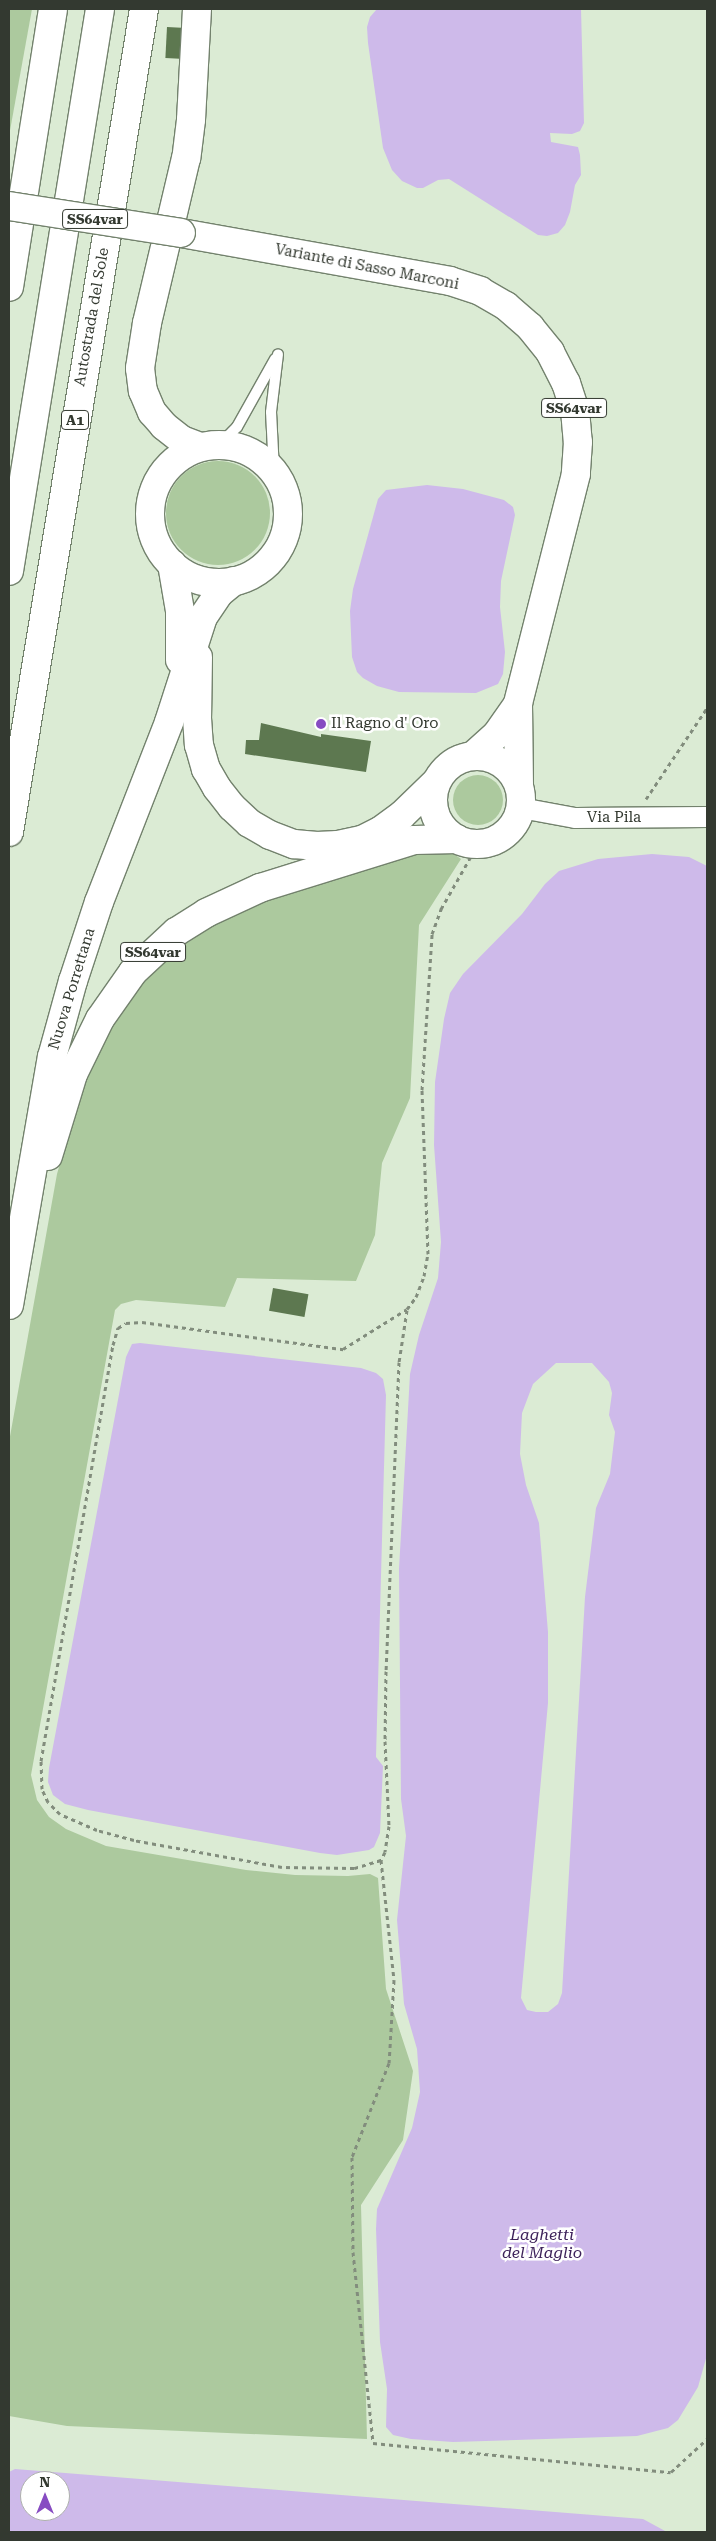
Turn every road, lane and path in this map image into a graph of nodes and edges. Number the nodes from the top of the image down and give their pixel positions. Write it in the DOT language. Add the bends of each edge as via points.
graph roads {
  1 [pos="53,9"];
  2 [pos="100,9"];
  3 [pos="144,9"];
  4 [pos="196,9"];
  5 [pos="9,206"];
  6 [pos="9,287"];
  7 [pos="210,446"];
  8 [pos="274,471"];
  9 [pos="172,564"];
  10 [pos="9,571"];
  11 [pos="234,581"];
  12 [pos="203,617"];
  13 [pos="179,685"];
  14 [pos="518,704"];
  15 [pos="707,708"];
  16 [pos="474,755"];
  17 [pos="436,782"];
  18 [pos="520,796"];
  19 [pos="648,796"];
  20 [pos="707,817"];
  21 [pos="9,832"];
  22 [pos="467,841"];
  23 [pos="18,1248"];
  24 [pos="9,1305"];
  25 [pos="407,1309"];
  26 [pos="381,1860"];
  27 [pos="707,2439"];
  1 -- 6 [label="highway"];
  2 -- 10 [label="highway"];
  3 -- 21 [label="highway, Autostrada del Sole / A1"];
  4 -- 7 [label="highway" via="186,158 147,323 140,368 143,391 152,412 164,426 182,440"];
  5 -- 14 [label="highway, Variante di Sasso Marconi / SS64var, bridge" via="336,259 450,281 480,290 506,306 530,327 550,352 566,383 575,410 578,434 576,474"];
  7 -- 8 [label="highway, SS64var" via="240,448 258,457"];
  7 -- 8 [label="lane" via="237,427 278,354 271,412"];
  7 -- 9 [label="highway, SS64var" via="181,456 166,470 153,494 150,508 152,529 159,548"];
  8 -- 11 [label="highway, SS64var" via="284,488 288,508 284,537 268,562 252,574"];
  9 -- 11 [label="highway, SS64var" via="190,577 212,582"];
  9 -- 13 [label="highway, SS64var" via="180,611"];
  11 -- 12 [label="highway, SS64var" via="219,593"];
  12 -- 13 [label="highway"];
  12 -- 17 [label="highway, SS64var" via="196,689 199,745 206,769 217,788 249,823 294,844 338,845 362,840 402,815"];
  13 -- 23 [label="highway, Nuova Porrettana / SS64var" via="169,722 99,902 73,981 52,1057"];
  14 -- 16 [label="highway, SS64var" via="498,734"];
  14 -- 18 [label="highway, SS64var"];
  15 -- 19 [label="path"];
  16 -- 17 [label="highway, SS64var" via="451,764"];
  16 -- 18 [label="highway" via="488,756 512,771"];
  17 -- 22 [label="highway" via="433,795 438,820 446,831"];
  18 -- 20 [label="street, Via Pila" via="575,818"];
  18 -- 22 [label="highway, SS64var" via="514,824 501,837"];
  22 -- 23 [label="highway, SS64var" via="414,840 260,888 206,913 153,952 116,993 88,1042 74,1074"];
  22 -- 25 [label="path" via="432,934 422,1090 428,1254 416,1297"];
  23 -- 24 [label="highway, Nuova Porrettana / SS64var"];
  25 -- 26 [label="path" via="399,1362 386,1671 389,1826"];
  25 -- 26 [label="path" via="343,1349 142,1322 118,1328 112,1345 41,1761 42,1789 48,1802 60,1814 97,1830 273,1866 338,1869"];
  26 -- 27 [label="path" via="394,1980 389,2063 352,2157 353,2252 373,2443 671,2472"];
}
